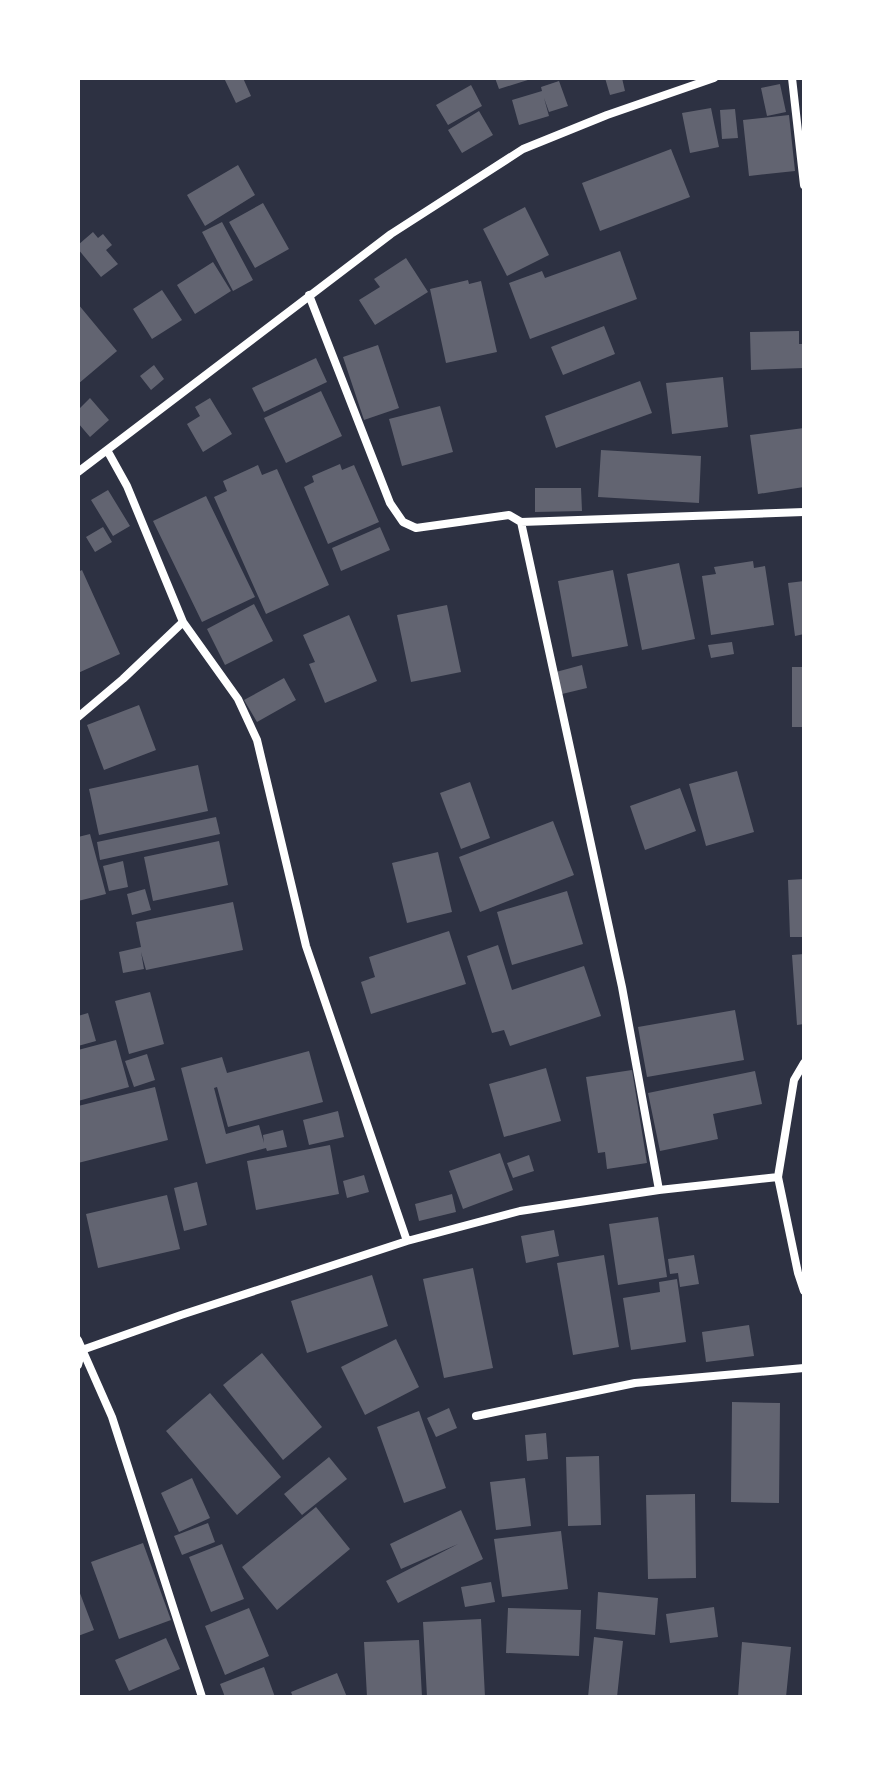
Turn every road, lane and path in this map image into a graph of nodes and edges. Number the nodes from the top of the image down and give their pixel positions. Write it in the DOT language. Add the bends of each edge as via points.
graph roads {
  1 [pos="714,78"];
  2 [pos="792,78"];
  3 [pos="804,185"];
  4 [pos="309,295"];
  5 [pos="107,450"];
  6 [pos="78,472"];
  7 [pos="804,512"];
  8 [pos="521,522"];
  9 [pos="183,622"];
  10 [pos="78,717"];
  11 [pos="804,1063"];
  12 [pos="778,1177"];
  13 [pos="659,1190"];
  14 [pos="407,1241"];
  15 [pos="804,1291"];
  16 [pos="78,1340"];
  17 [pos="82,1350"];
  18 [pos="78,1365"];
  19 [pos="804,1368"];
  20 [pos="476,1416"];
  21 [pos="202,1697"];
  1 -- 4 [label="street" via="523,149 391,234"];
  2 -- 3 [label="street"];
  4 -- 5 [label="street"];
  4 -- 8 [label="street" via="390,503 403,522 416,528 509,515"];
  5 -- 6 [label="street"];
  5 -- 9 [label="street"];
  7 -- 8 [label="street"];
  8 -- 13 [label="street" via="622,987"];
  9 -- 10 [label="street"];
  9 -- 14 [label="street" via="238,699 257,740 306,946"];
  11 -- 12 [label="street" via="794,1080"];
  12 -- 13 [label="street"];
  12 -- 15 [label="street"];
  13 -- 14 [label="street" via="520,1211"];
  14 -- 17 [label="street"];
  16 -- 17 [label="street"];
  17 -- 18 [label="street"];
  17 -- 21 [label="street" via="112,1417"];
  19 -- 20 [label="street" via="635,1383"];
}
